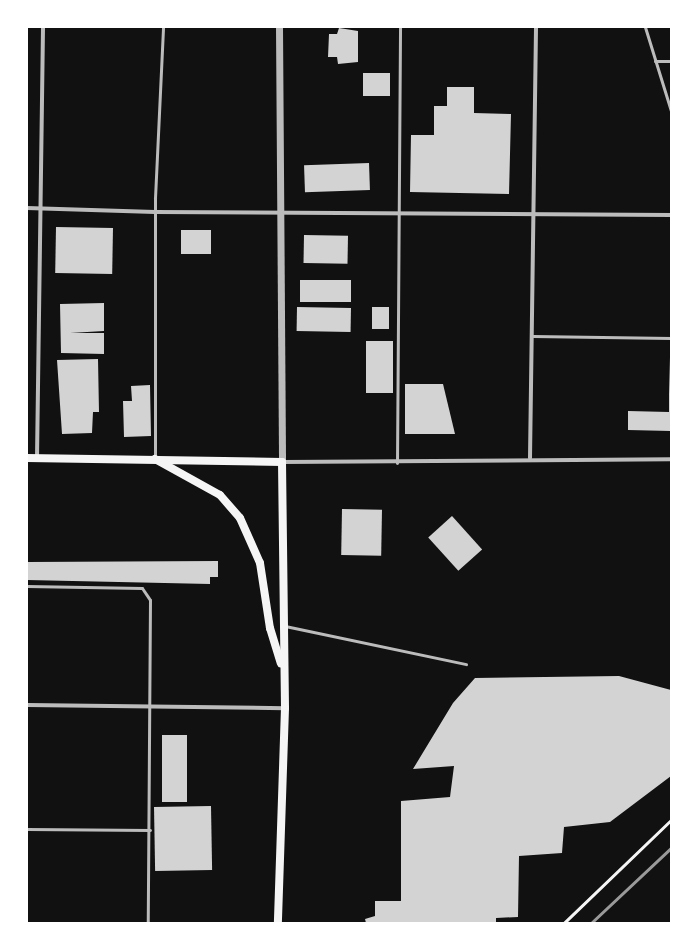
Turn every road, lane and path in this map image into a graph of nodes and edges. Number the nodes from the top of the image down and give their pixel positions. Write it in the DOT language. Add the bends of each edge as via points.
graph roads {
  1 [pos="43,27"];
  2 [pos="163,27"];
  3 [pos="279,27"];
  4 [pos="400,27"];
  5 [pos="536,27"];
  6 [pos="645,27"];
  7 [pos="655,61"];
  8 [pos="671,61"];
  9 [pos="671,111"];
  10 [pos="27,208"];
  11 [pos="40,208"];
  12 [pos="155,212"];
  13 [pos="279,213"];
  14 [pos="398,213"];
  15 [pos="533,214"];
  16 [pos="671,215"];
  17 [pos="533,336"];
  18 [pos="671,338"];
  19 [pos="27,458"];
  20 [pos="37,458"];
  21 [pos="155,458"];
  22 [pos="530,458"];
  23 [pos="671,459"];
  24 [pos="282,462"];
  25 [pos="397,463"];
  26 [pos="27,586"];
  27 [pos="283,626"];
  28 [pos="466,664"];
  29 [pos="283,671"];
  30 [pos="27,705"];
  31 [pos="151,705"];
  32 [pos="285,708"];
  33 [pos="671,820"];
  34 [pos="27,829"];
  35 [pos="150,830"];
  36 [pos="148,923"];
  37 [pos="278,923"];
  38 [pos="564,923"];
  1 -- 11 [label="street"];
  2 -- 12 [label="lane"];
  3 -- 13 [label="street"];
  4 -- 14 [label="lane"];
  5 -- 15 [label="street"];
  6 -- 7 [label="lane"];
  7 -- 8 [label="lane"];
  7 -- 9 [label="lane"];
  10 -- 11 [label="street"];
  11 -- 12 [label="street"];
  11 -- 20 [label="street"];
  12 -- 13 [label="street"];
  12 -- 21 [label="lane"];
  13 -- 14 [label="street"];
  13 -- 24 [label="street"];
  14 -- 15 [label="street"];
  14 -- 25 [label="lane"];
  15 -- 16 [label="street"];
  15 -- 17 [label="street"];
  17 -- 18 [label="lane"];
  17 -- 22 [label="street"];
  19 -- 20 [label="main road"];
  20 -- 21 [label="main road"];
  21 -- 24 [label="main road"];
  21 -- 29 [label="main road" via="220,495 240,518 260,563 270,628"];
  22 -- 23 [label="street"];
  22 -- 25 [label="street"];
  24 -- 25 [label="street"];
  24 -- 27 [label="main road"];
  26 -- 31 [label="lane" via="142,588 150,600"];
  27 -- 28 [label="lane"];
  27 -- 29 [label="main road"];
  29 -- 32 [label="main road"];
  30 -- 31 [label="street"];
  31 -- 32 [label="street"];
  31 -- 35 [label="lane"];
  32 -- 37 [label="main road"];
  33 -- 38 [label="path"];
  34 -- 35 [label="lane"];
  35 -- 36 [label="lane"];
}
